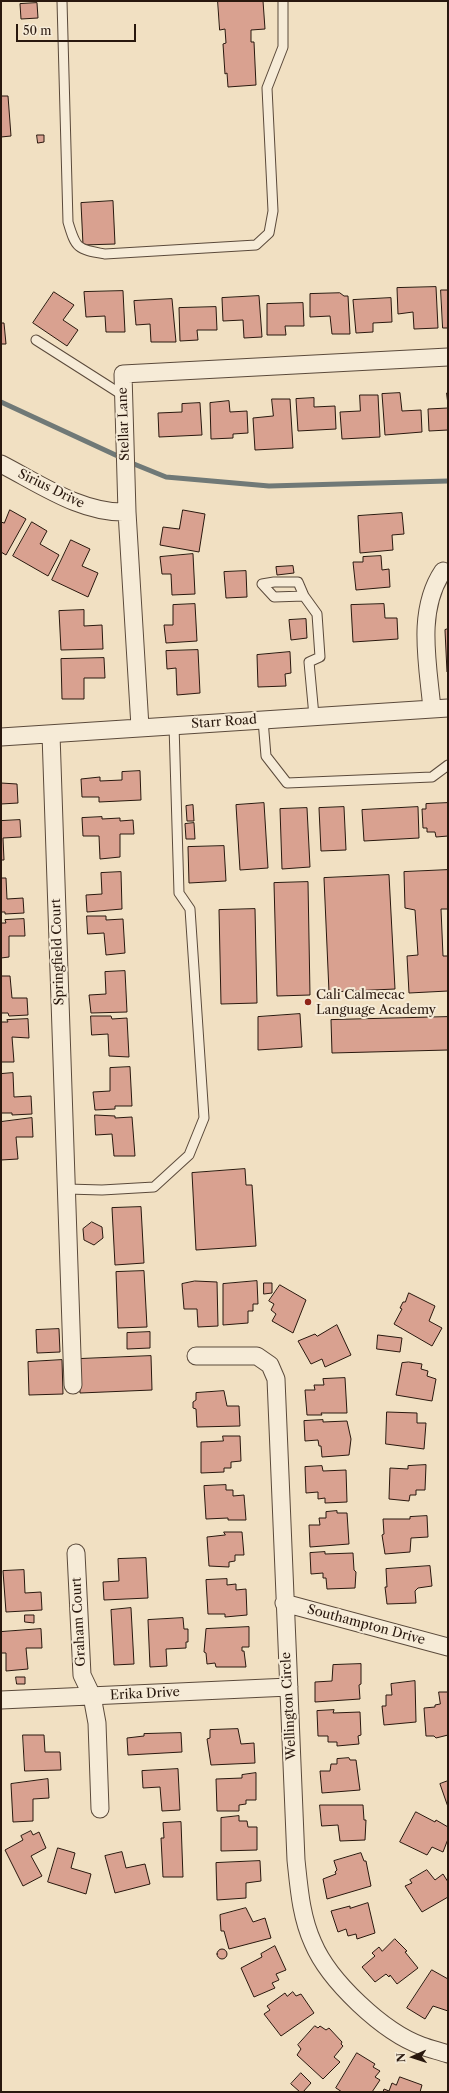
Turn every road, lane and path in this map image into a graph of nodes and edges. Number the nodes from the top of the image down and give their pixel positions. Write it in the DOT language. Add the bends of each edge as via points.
graph roads {
  1 [pos="62,1"];
  2 [pos="283,1"];
  3 [pos="36,340"];
  4 [pos="448,357"];
  5 [pos="124,396"];
  6 [pos="1,464"];
  7 [pos="127,512"];
  8 [pos="443,570"];
  9 [pos="304,596"];
  10 [pos="440,709"];
  11 [pos="314,716"];
  12 [pos="263,720"];
  13 [pos="174,725"];
  14 [pos="140,727"];
  15 [pos="51,734"];
  16 [pos="1,737"];
  17 [pos="448,765"];
  18 [pos="67,1189"];
  19 [pos="196,1356"];
  20 [pos="72,1385"];
  21 [pos="76,1553"];
  22 [pos="284,1603"];
  23 [pos="448,1647"];
  24 [pos="289,1687"];
  25 [pos="92,1696"];
  26 [pos="1,1700"];
  27 [pos="100,1809"];
  28 [pos="448,2054"];
  1 -- 2 [label="lane" via="68,222 73,240 82,250 105,254 256,245 269,233 273,211 267,88 284,47"];
  3 -- 5 [label="lane"];
  4 -- 5 [label="street, Stellar Lane" via="123,374"];
  5 -- 7 [label="street, Stellar Lane"];
  6 -- 7 [label="street, Sirius Drive" via="78,504 96,510"];
  7 -- 14 [label="street, Stellar Lane"];
  8 -- 10 [label="street" via="435,583 427,612 426,635"];
  9 -- 11 [label="lane" via="317,614 320,657 309,662"];
  10 -- 11 [label="street, Starr Road"];
  11 -- 12 [label="street, Starr Road"];
  12 -- 13 [label="street, Starr Road"];
  12 -- 17 [label="lane" via="266,756 287,782 432,777"];
  13 -- 14 [label="street, Starr Road"];
  13 -- 18 [label="lane" via="179,893 190,909 204,1118 189,1155 154,1186 102,1190"];
  14 -- 15 [label="street, Starr Road"];
  15 -- 16 [label="street, Starr Road"];
  15 -- 18 [label="street, Springfield Court"];
  18 -- 20 [label="street, Springfield Court"];
  19 -- 22 [label="street, Wellington Circle" via="257,1356 270,1364 276,1379"];
  21 -- 25 [label="street, Graham Court" via="82,1675"];
  22 -- 23 [label="street, Southampton Drive"];
  22 -- 24 [label="street, Wellington Circle"];
  24 -- 25 [label="street, Erika Drive"];
  24 -- 28 [label="street, Wellington Circle" via="296,1860 300,1901 313,1944 336,1980 361,2006 389,2028 420,2046"];
  25 -- 26 [label="street, Erika Drive"];
  25 -- 27 [label="street, Graham Court" via="97,1723"];
}
